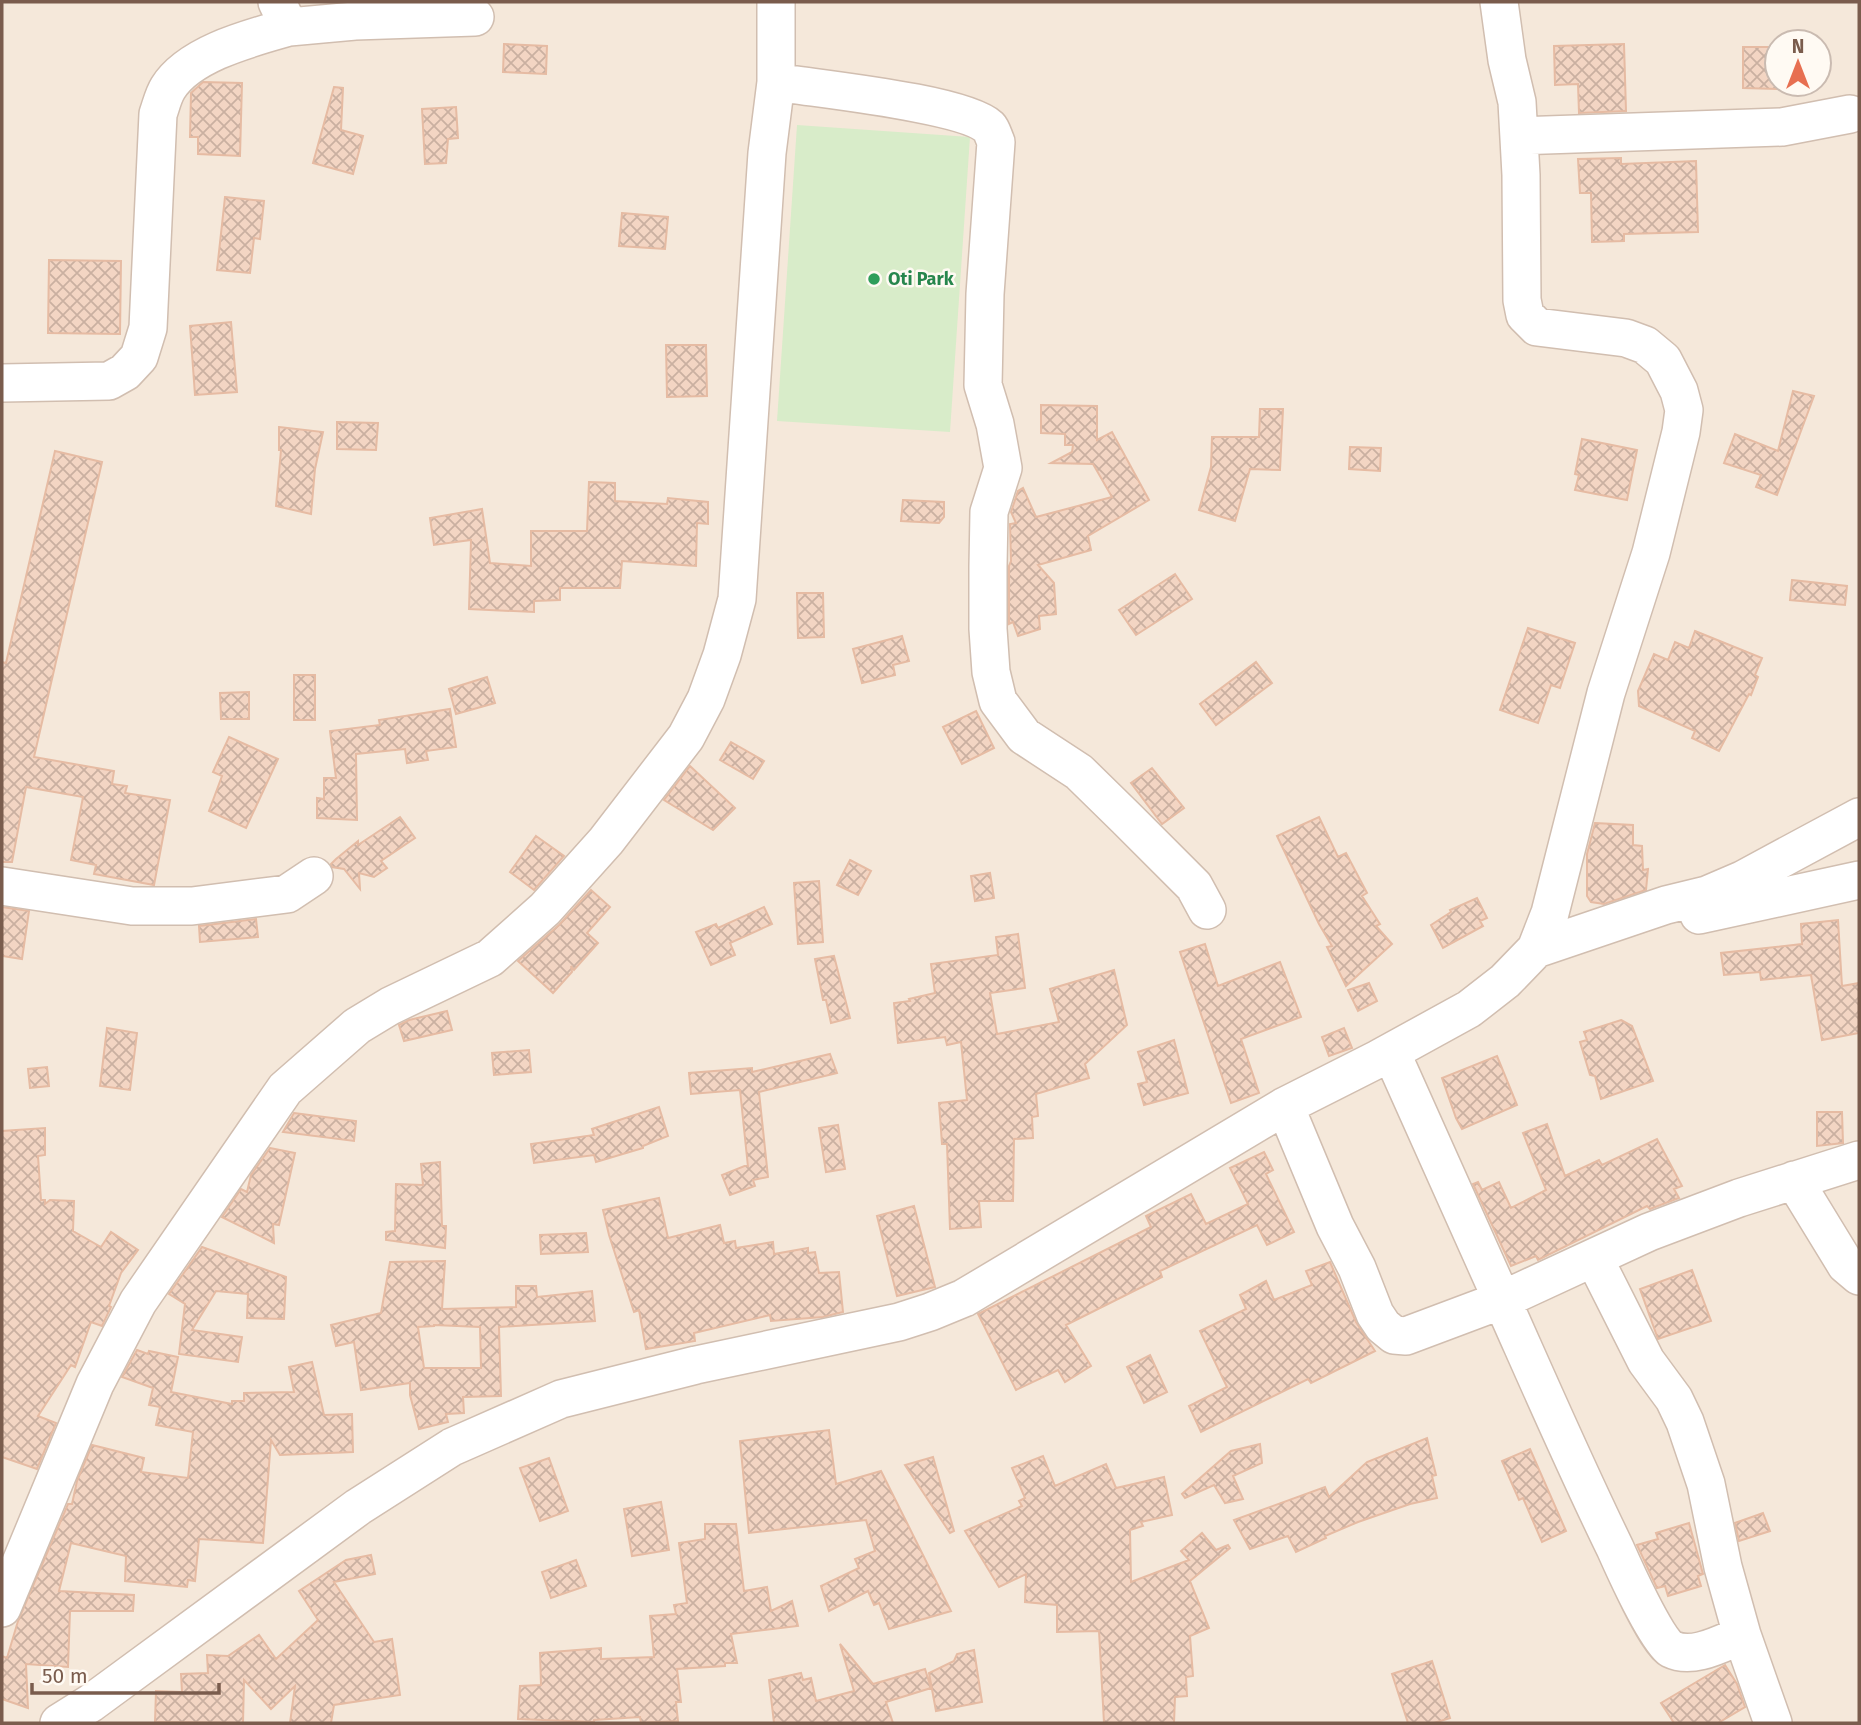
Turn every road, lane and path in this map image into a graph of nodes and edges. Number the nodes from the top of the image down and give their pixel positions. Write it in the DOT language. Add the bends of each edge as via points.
graph roads {
  1 [pos="776,2"];
  2 [pos="1499,2"];
  3 [pos="283,14"];
  4 [pos="475,17"];
  5 [pos="776,82"];
  6 [pos="1850,114"];
  7 [pos="1519,136"];
  8 [pos="2,383"];
  9 [pos="1859,817"];
  10 [pos="314,876"];
  11 [pos="1859,880"];
  12 [pos="2,886"];
  13 [pos="1207,910"];
  14 [pos="1618,920"];
  15 [pos="1536,949"];
  16 [pos="1391,1052"];
  17 [pos="1285,1106"];
  18 [pos="1859,1160"];
  19 [pos="1794,1180"];
  20 [pos="1594,1258"];
  21 [pos="1859,1276"];
  22 [pos="1502,1300"];
  23 [pos="2,1608"];
  24 [pos="1742,1635"];
  25 [pos="59,1723"];
  26 [pos="1773,1723"];
  1 -- 5 [label="street"];
  2 -- 7 [label="street"];
  3 -- 4 [label="street" via="355,20"];
  3 -- 8 [label="street" via="245,40 185,69 167,89 158,114 148,328 139,358 109,381"];
  5 -- 13 [label="street" via="904,101 963,114 989,128 996,142 983,385 1003,468 989,512 988,552 988,629 998,701 1024,736 1079,772 1136,827 1194,886"];
  5 -- 23 [label="street" via="766,153 737,599 706,699 686,737 606,841 545,909 490,958 357,1026 285,1089 138,1302 95,1384"];
  6 -- 7 [label="street" via="1782,127"];
  7 -- 15 [label="street" via="1525,315 1537,327 1626,338 1645,345 1662,360 1684,410 1651,553 1606,693 1550,913"];
  9 -- 14 [label="street" via="1707,895"];
  10 -- 12 [label="street" via="287,894 192,906 132,905"];
  11 -- 14 [label="street" via="1692,916"];
  14 -- 15 [label="street"];
  15 -- 16 [label="street" via="1469,1009"];
  16 -- 17 [label="street"];
  16 -- 22 [label="street"];
  17 -- 22 [label="street" via="1383,1326 1394,1335 1406,1336"];
  17 -- 25 [label="street" via="941,1308 561,1399 452,1447 358,1507"];
  18 -- 19 [label="street"];
  19 -- 20 [label="street" via="1649,1232"];
  19 -- 21 [label="street" via="1846,1265"];
  20 -- 22 [label="street"];
  20 -- 24 [label="street" via="1646,1361 1674,1398 1685,1422 1706,1484"];
  22 -- 24 [label="street" via="1636,1595 1668,1648 1681,1653 1703,1650"];
  24 -- 26 [label="street"];
}
